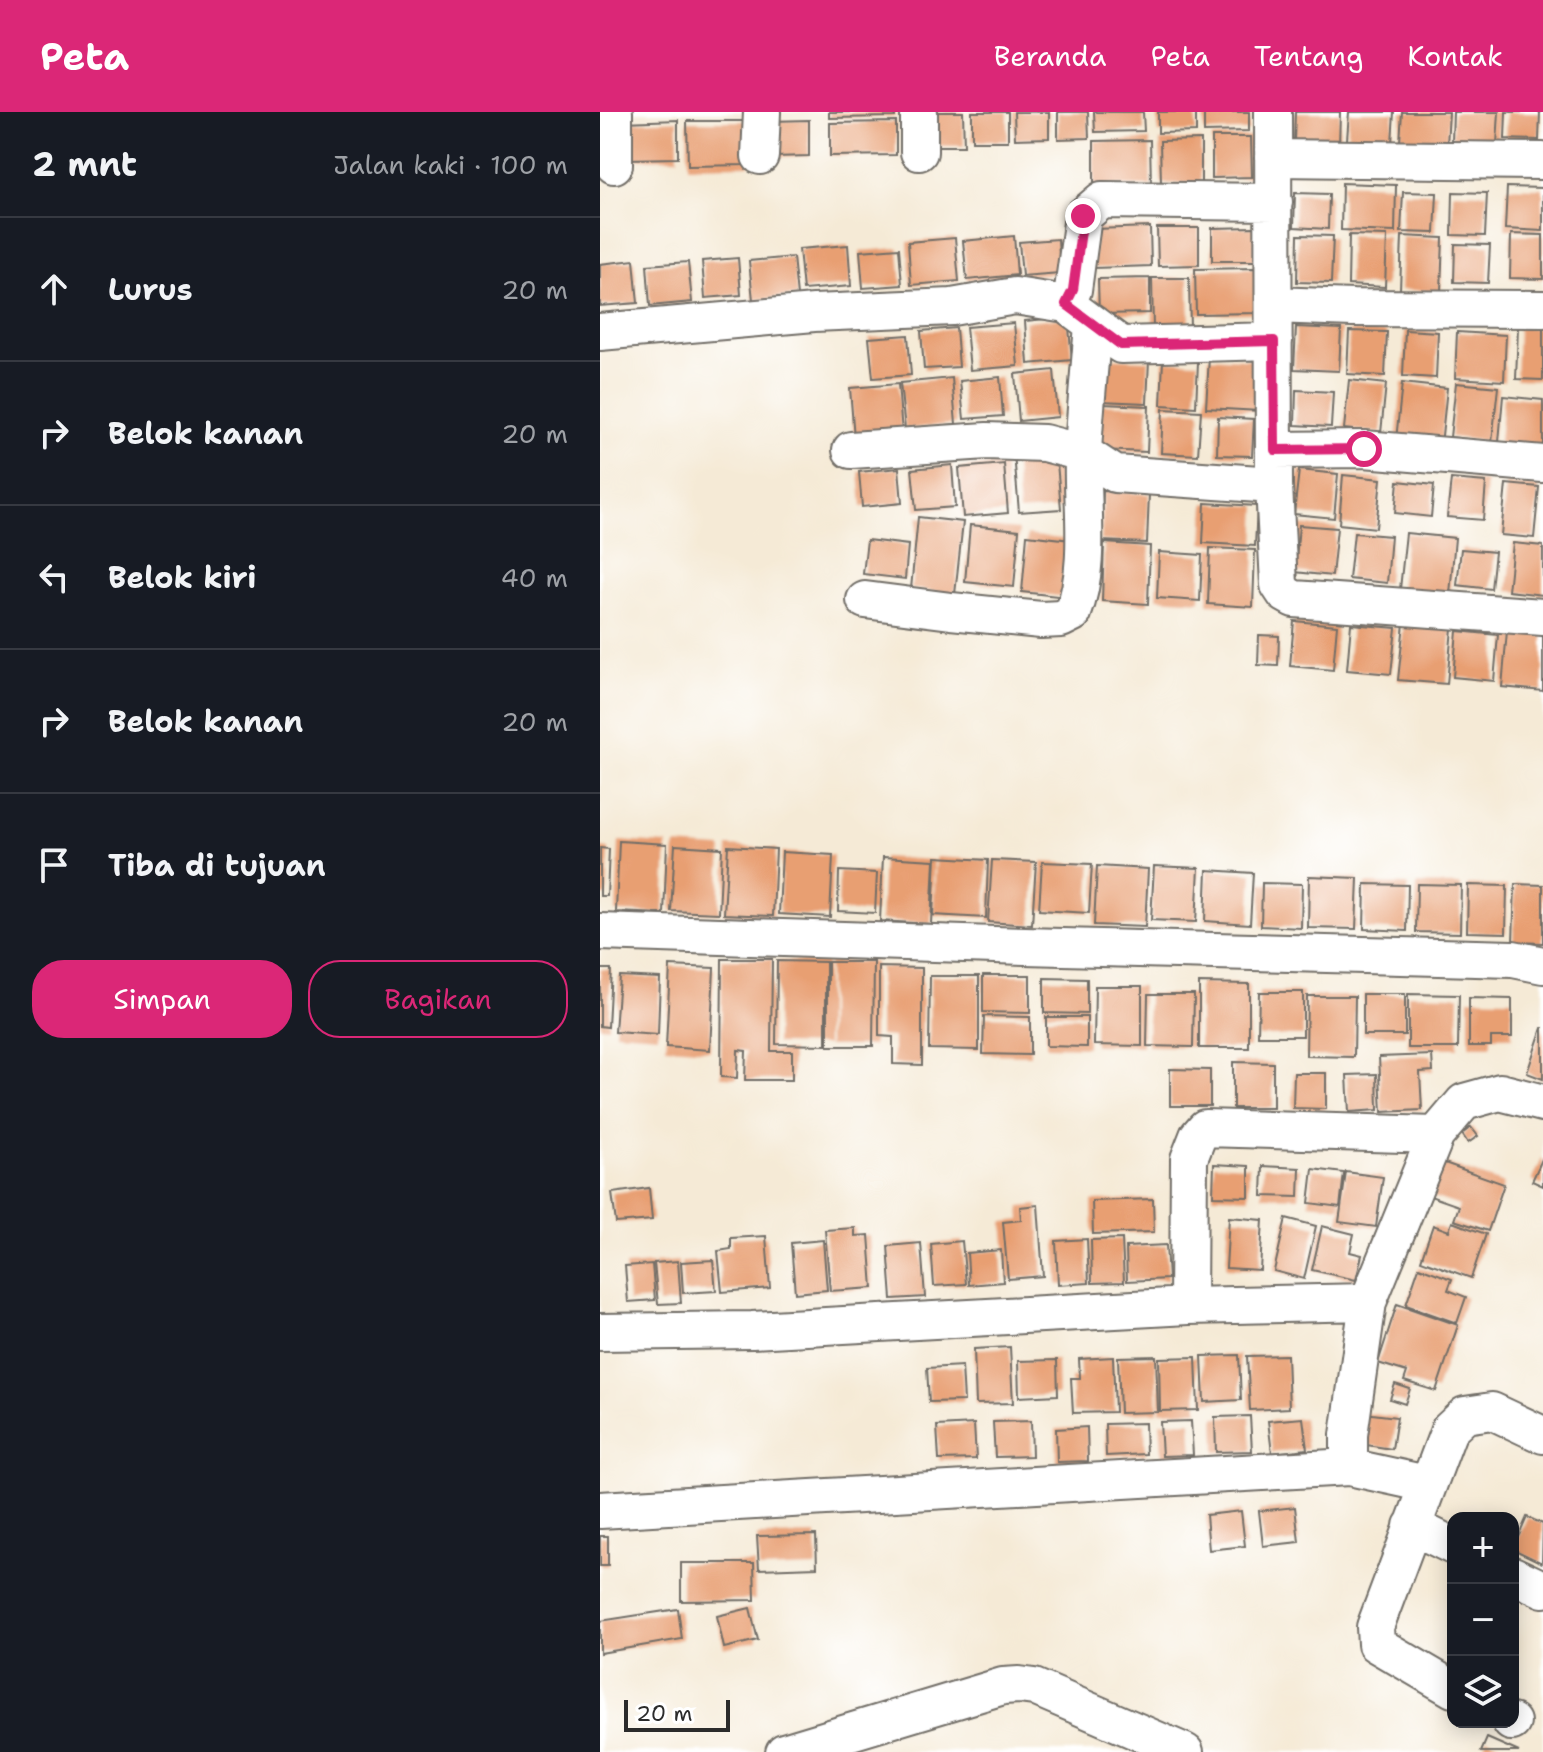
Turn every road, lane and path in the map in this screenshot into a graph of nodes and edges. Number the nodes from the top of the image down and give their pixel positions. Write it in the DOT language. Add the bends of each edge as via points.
graph roads {
  1 [pos="614,112"];
  2 [pos="762,112"];
  3 [pos="919,112"];
  4 [pos="1273,112"];
  5 [pos="919,152"];
  6 [pos="760,156"];
  7 [pos="1273,158"];
  8 [pos="1543,161"];
  9 [pos="614,165"];
  10 [pos="1274,202"];
  11 [pos="1274,305"];
  12 [pos="1543,309"];
  13 [pos="1080,314"];
  14 [pos="600,332"];
  15 [pos="1274,341"];
  16 [pos="851,450"];
  17 [pos="1083,453"];
  18 [pos="1543,464"];
  19 [pos="1275,467"];
  20 [pos="865,600"];
  21 [pos="1543,617"];
  22 [pos="600,932"];
  23 [pos="1543,965"];
  24 [pos="1543,1103"];
  25 [pos="1436,1135"];
  26 [pos="1368,1302"];
  27 [pos="1188,1306"];
  28 [pos="600,1332"];
  29 [pos="1543,1435"];
  30 [pos="1349,1467"];
  31 [pos="1427,1484"];
  32 [pos="600,1510"];
  33 [pos="1412,1526"];
  34 [pos="1447,1543"];
  35 [pos="1519,1578"];
  36 [pos="1543,1589"];
  37 [pos="1447,1685"];
  38 [pos="784,1752"];
  39 [pos="1185,1752"];
  1 -- 9 [label="street"];
  2 -- 6 [label="street"];
  3 -- 5 [label="street"];
  4 -- 7 [label="street"];
  7 -- 8 [label="street"];
  7 -- 10 [label="street"];
  10 -- 11 [label="street"];
  10 -- 13 [label="street" via="1102,200 1083,216 1073,290"];
  11 -- 12 [label="street"];
  11 -- 15 [label="street"];
  13 -- 14 [label="street" via="1015,296 952,307"];
  13 -- 15 [label="street" via="1121,345"];
  13 -- 17 [label="street"];
  15 -- 19 [label="street"];
  16 -- 17 [label="street" via="987,441 1044,443"];
  17 -- 19 [label="street" via="1115,474"];
  17 -- 20 [label="street" via="1083,559 1073,613 1041,620"];
  18 -- 19 [label="street" via="1364,449"];
  19 -- 21 [label="street" via="1279,585 1285,594 1294,599"];
  22 -- 23 [label="street" via="1513,959"];
  24 -- 25 [label="street" via="1500,1092 1464,1102"];
  25 -- 26 [label="street"];
  25 -- 27 [label="street" via="1205,1128 1189,1159"];
  26 -- 27 [label="street"];
  26 -- 30 [label="street"];
  27 -- 28 [label="street" via="752,1330"];
  29 -- 31 [label="street" via="1492,1411 1465,1415 1449,1430"];
  30 -- 31 [label="street"];
  30 -- 32 [label="street"];
  31 -- 33 [label="street"];
  33 -- 34 [label="street"];
  33 -- 37 [label="street" via="1375,1627 1376,1644"];
  35 -- 36 [label="street"];
  38 -- 39 [label="street" via="989,1689 1019,1685"];
}
